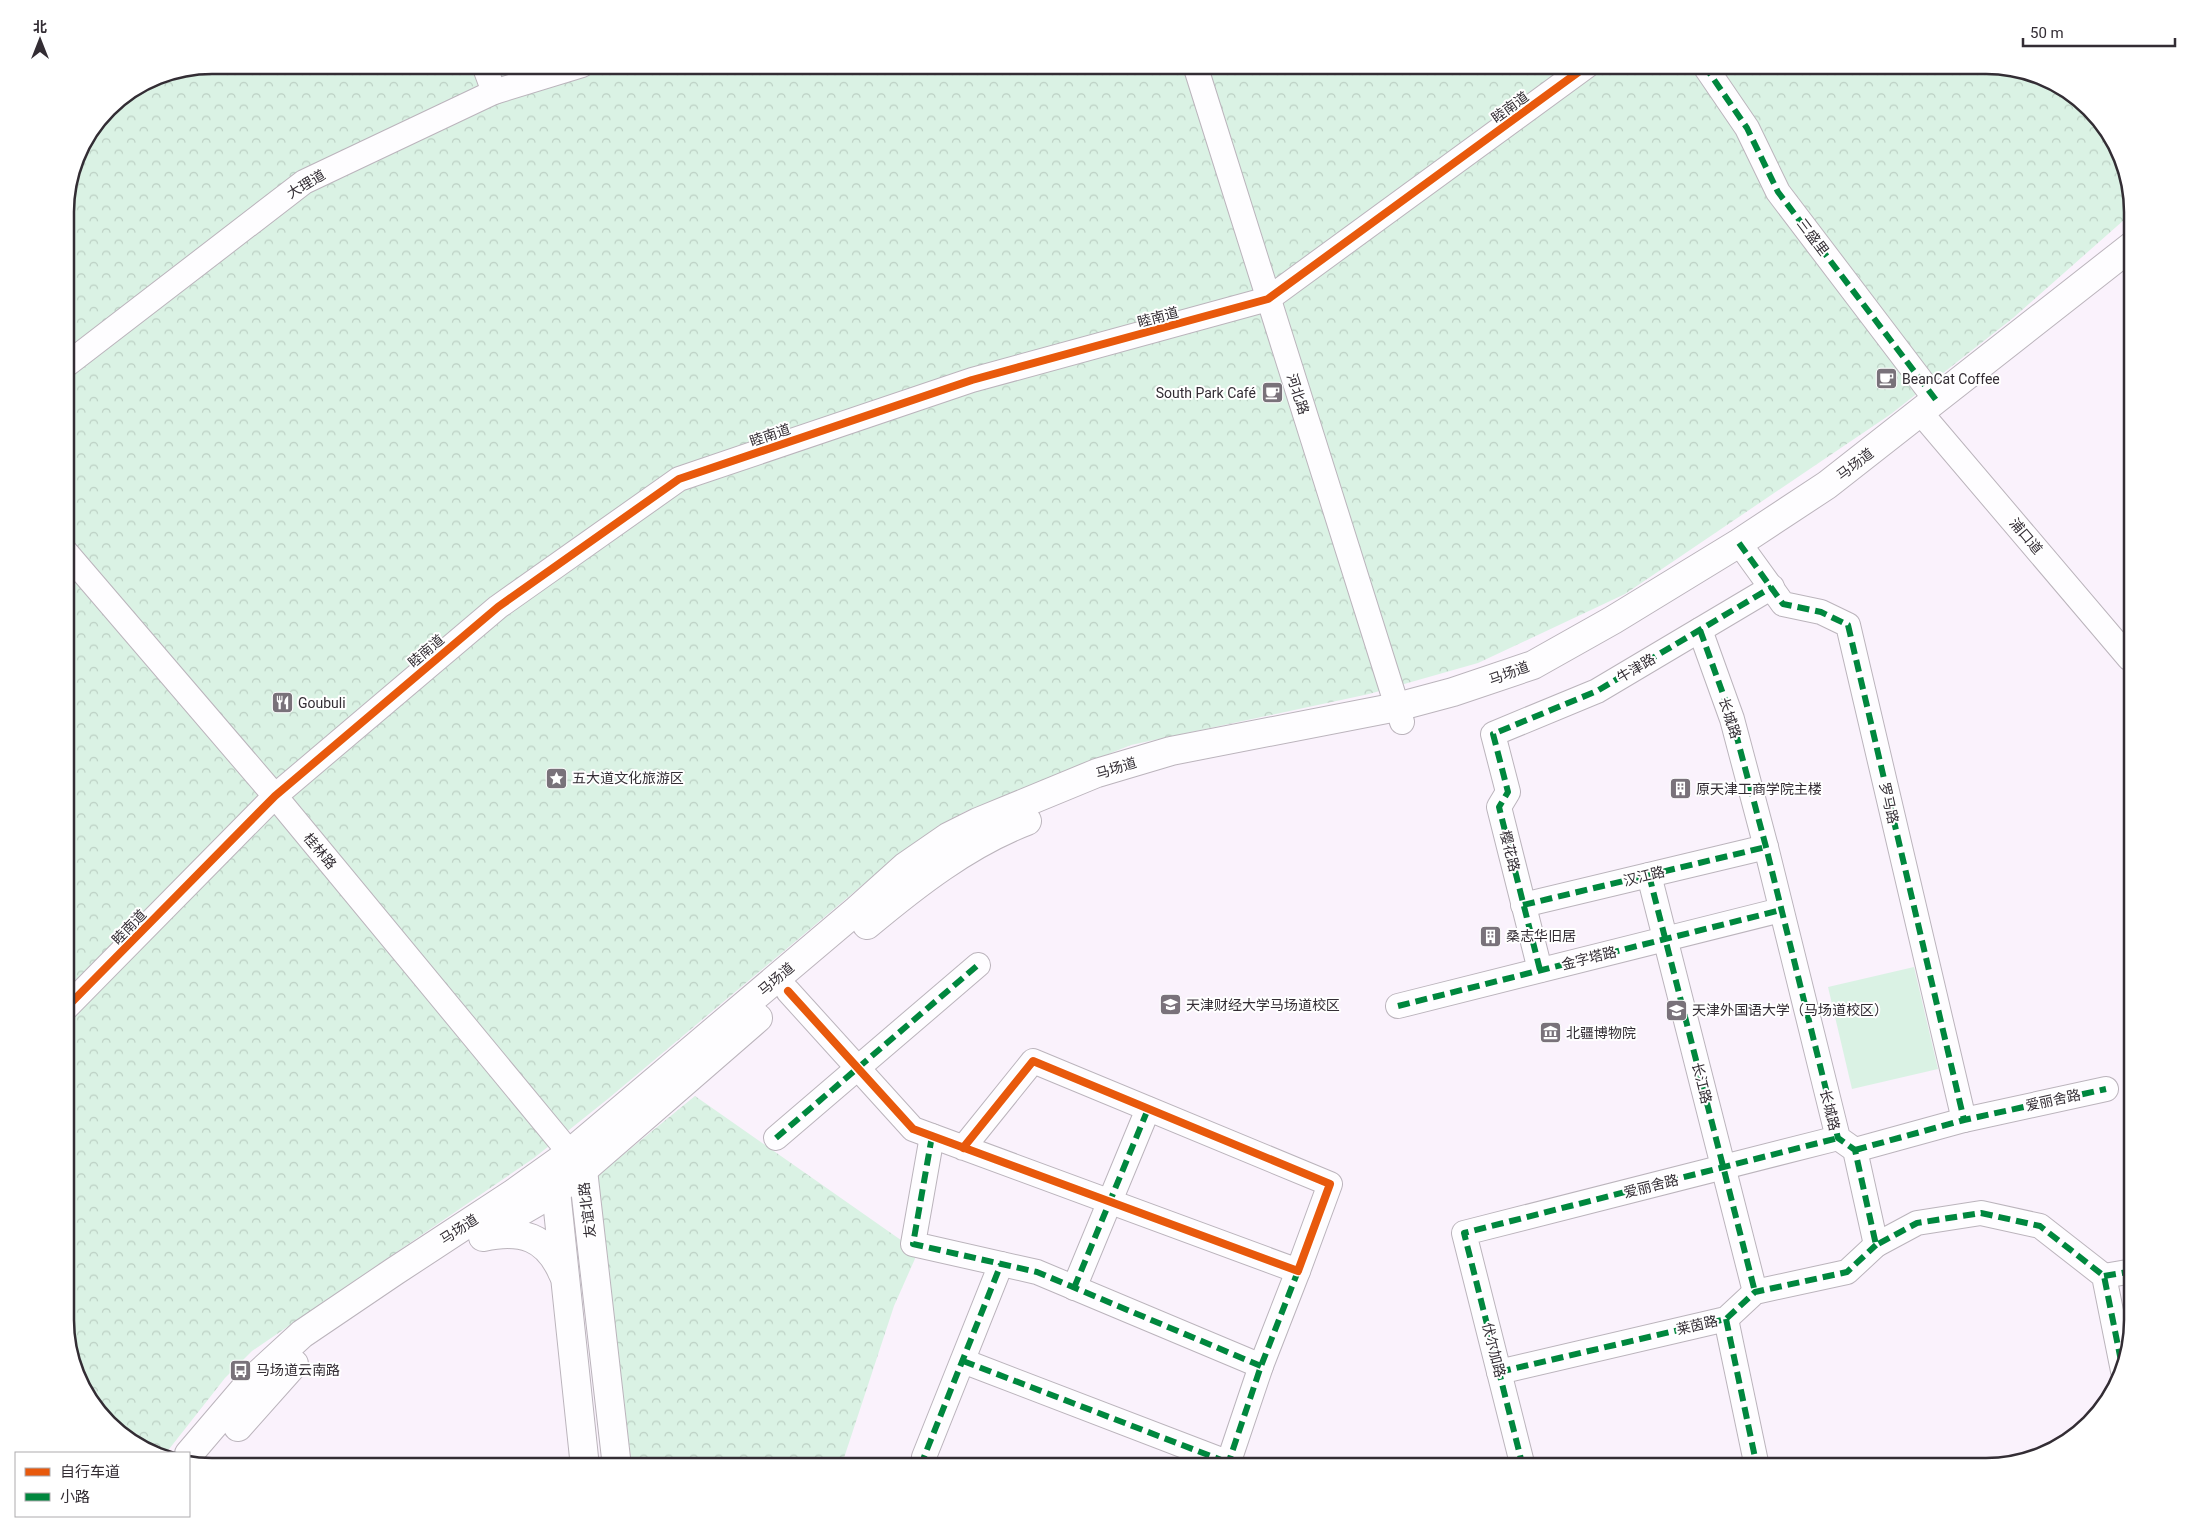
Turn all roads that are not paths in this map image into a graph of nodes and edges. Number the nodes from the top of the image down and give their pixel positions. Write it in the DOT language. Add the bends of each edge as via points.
graph roads {
  1 [pos="487,74"];
  2 [pos="553,74"];
  3 [pos="1198,74"];
  4 [pos="1576,74"];
  5 [pos="1710,74"];
  6 [pos="494,92"];
  7 [pos="2124,251"];
  8 [pos="2124,275"];
  9 [pos="1268,299"];
  10 [pos="74,359"];
  11 [pos="1929,412"];
  12 [pos="1744,550"];
  13 [pos="74,562"];
  14 [pos="1772,587"];
  15 [pos="1700,630"];
  16 [pos="2124,652"];
  17 [pos="1399,715"];
  18 [pos="1493,734"];
  19 [pos="274,796"];
  20 [pos="1766,847"];
  21 [pos="1649,875"];
  22 [pos="1523,905"];
  23 [pos="1781,910"];
  24 [pos="1665,939"];
  25 [pos="978,965"];
  26 [pos="1540,970"];
  27 [pos="788,991"];
  28 [pos="74,1000"];
  29 [pos="1398,1006"];
  30 [pos="859,1068"];
  31 [pos="2106,1089"];
  32 [pos="1148,1109"];
  33 [pos="1964,1120"];
  34 [pos="932,1136"];
  35 [pos="776,1138"];
  36 [pos="1847,1144"];
  37 [pos="963,1148"];
  38 [pos="577,1162"];
  39 [pos="1723,1167"];
  40 [pos="556,1191"];
  41 [pos="1110,1202"];
  42 [pos="1464,1233"];
  43 [pos="474,1239"];
  44 [pos="1876,1245"];
  45 [pos="1001,1264"];
  46 [pos="1298,1271"];
  47 [pos="2124,1272"];
  48 [pos="2104,1276"];
  49 [pos="567,1283"];
  50 [pos="1074,1288"];
  51 [pos="1755,1292"];
  52 [pos="1726,1318"];
  53 [pos="2120,1353"];
  54 [pos="963,1361"];
  55 [pos="1261,1366"];
  56 [pos="1499,1372"];
  57 [pos="190,1453"];
  58 [pos="211,1458"];
  59 [pos="584,1458"];
  60 [pos="616,1458"];
  61 [pos="924,1458"];
  62 [pos="1210,1458"];
  63 [pos="1230,1458"];
  64 [pos="1521,1458"];
  65 [pos="1755,1458"];
  1 -- 6 [label="street"];
  2 -- 6 [label="street, 大理道"];
  3 -- 9 [label="street, 河北路"];
  4 -- 9 [label="street, 睦南道"];
  5 -- 11 [label="street, 三盛里" via="1747,128 1778,192"];
  6 -- 10 [label="street, 大理道" via="304,182"];
  7 -- 11 [label="main road, 马场道"];
  8 -- 11 [label="main road, 马场道"];
  9 -- 17 [label="street, 河北路"];
  9 -- 19 [label="street, 睦南道" via="972,380 679,479 498,607"];
  11 -- 12 [label="main road, 马场道"];
  11 -- 16 [label="street, 浦口道"];
  12 -- 14 [label="street, 罗马路"];
  12 -- 17 [label="main road, 马场道" via="1532,665 1453,692"];
  13 -- 19 [label="street, 桂林路"];
  14 -- 15 [label="street, 牛津路"];
  14 -- 33 [label="street, 罗马路" via="1783,604 1821,612 1848,625"];
  15 -- 18 [label="street, 牛津路" via="1597,691"];
  15 -- 20 [label="street, 长城路" via="1732,719"];
  17 -- 27 [label="main road, 马场道" via="1168,770 1121,784 1004,830 908,891"];
  17 -- 38 [label="main road, 马场道" via="1171,751 1097,773 948,837 906,866"];
  18 -- 22 [label="street, 樱花路" via="1508,792 1499,807"];
  19 -- 28 [label="street, 睦南道"];
  19 -- 38 [label="street, 桂林路"];
  20 -- 21 [label="street, 汉江路"];
  20 -- 23 [label="street, 长城路"];
  21 -- 22 [label="street, 汉江路"];
  21 -- 24 [label="street, 长江路"];
  22 -- 26 [label="street, 樱花路"];
  23 -- 24 [label="street, 金字塔路"];
  23 -- 36 [label="street, 长城路"];
  24 -- 26 [label="street, 金字塔路"];
  24 -- 39 [label="street, 长江路"];
  25 -- 30 [label="street"];
  26 -- 29 [label="street, 金字塔路"];
  27 -- 30 [label="street"];
  27 -- 38 [label="main road, 马场道"];
  30 -- 34 [label="street" via="913,1129"];
  30 -- 35 [label="street"];
  31 -- 33 [label="street, 爱丽舍路"];
  32 -- 37 [label="street" via="1033,1061"];
  32 -- 41 [label="street"];
  32 -- 46 [label="street" via="1330,1184"];
  33 -- 36 [label="street, 爱丽舍路"];
  34 -- 37 [label="street"];
  34 -- 45 [label="street" via="913,1244"];
  36 -- 39 [label="street, 爱丽舍路"];
  36 -- 44 [label="street, 长城路"];
  37 -- 41 [label="street"];
  38 -- 40 [label="main road, 友谊北路"];
  38 -- 57 [label="main road, 马场道" via="514,1193 302,1334 254,1379"];
  38 -- 60 [label="main road, 友谊北路"];
  39 -- 42 [label="street, 爱丽舍路"];
  39 -- 51 [label="street, 长江路"];
  40 -- 43 [label="main road, 马场道"];
  40 -- 49 [label="main road, 友谊北路"];
  41 -- 46 [label="street"];
  41 -- 50 [label="street"];
  42 -- 56 [label="street, 伏尔加路"];
  43 -- 49 [label="main road" via="495,1234 523,1234 545,1245 558,1261"];
  43 -- 58 [label="main road, 马场道" via="312,1348 286,1371"];
  44 -- 48 [label="street" via="1918,1223 1981,1213 2040,1226"];
  44 -- 51 [label="street, 莱茵路" via="1847,1272"];
  45 -- 50 [label="street" via="1037,1272"];
  45 -- 54 [label="street"];
  46 -- 55 [label="street"];
  47 -- 48 [label="street"];
  48 -- 53 [label="street"];
  49 -- 59 [label="main road, 友谊北路"];
  50 -- 55 [label="street"];
  51 -- 52 [label="street, 莱茵路"];
  52 -- 56 [label="street, 莱茵路"];
  52 -- 65 [label="street"];
  54 -- 61 [label="street"];
  54 -- 62 [label="street"];
  55 -- 63 [label="street"];
  56 -- 64 [label="street, 伏尔加路"];
}
